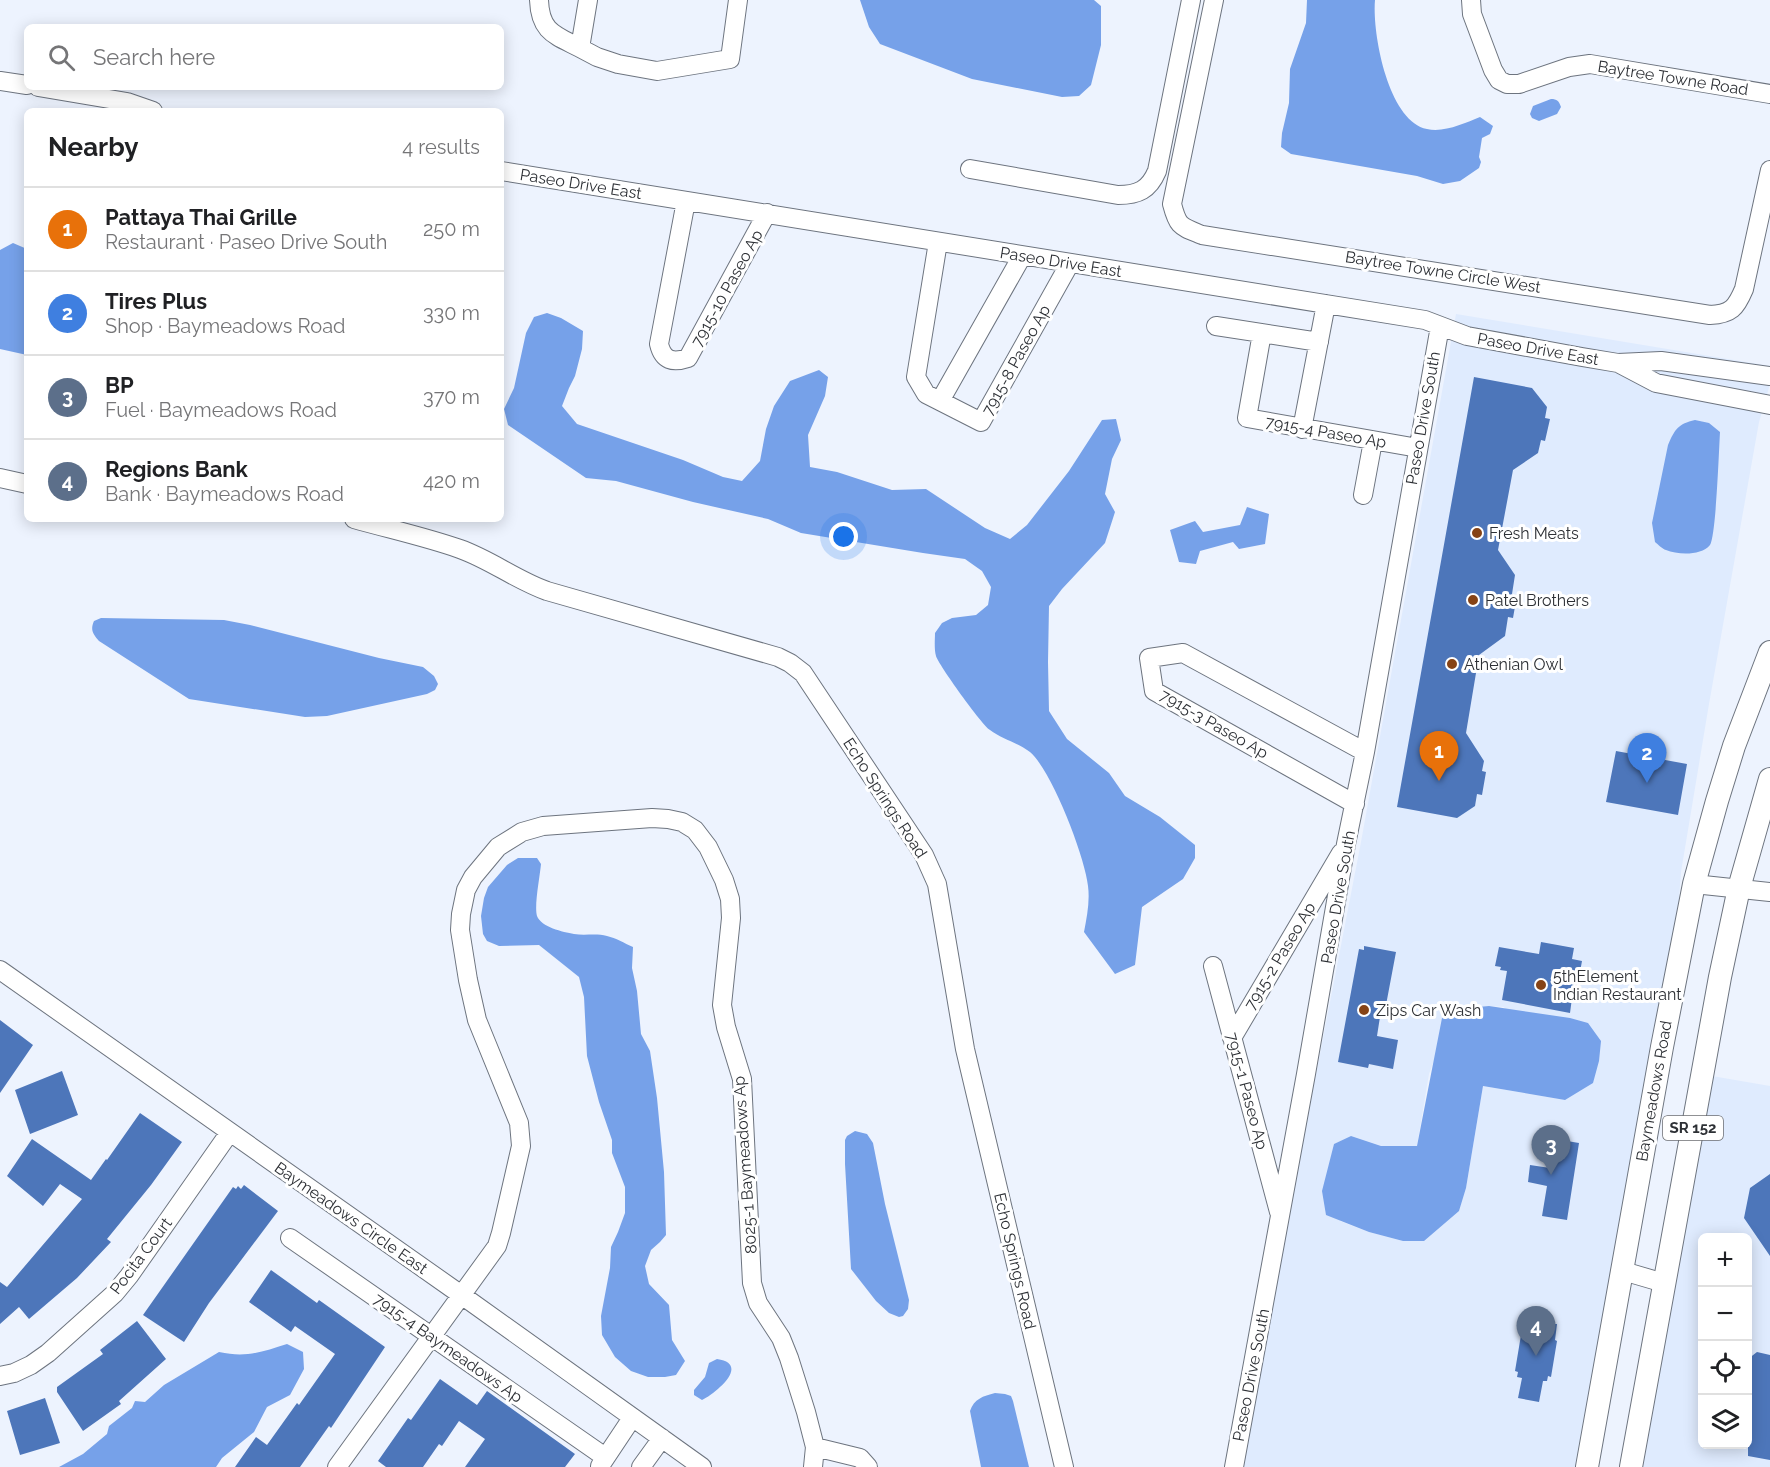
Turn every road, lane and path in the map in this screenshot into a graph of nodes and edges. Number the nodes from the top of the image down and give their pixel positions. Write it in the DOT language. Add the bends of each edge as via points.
graph roads {
  1 [pos="539,0"];
  2 [pos="588,0"];
  3 [pos="738,0"];
  4 [pos="1191,0"];
  5 [pos="1214,0"];
  6 [pos="1471,0"];
  7 [pos="580,48"];
  8 [pos="0,81"];
  9 [pos="24,85"];
  10 [pos="56,90"];
  11 [pos="1770,94"];
  12 [pos="144,108"];
  13 [pos="970,169"];
  14 [pos="1770,170"];
  15 [pos="504,171"];
  16 [pos="686,201"];
  17 [pos="767,213"];
  18 [pos="938,242"];
  19 [pos="1022,256"];
  20 [pos="1070,263"];
  21 [pos="1326,304"];
  22 [pos="1216,326"];
  23 [pos="1440,326"];
  24 [pos="1262,333"];
  25 [pos="1319,342"];
  26 [pos="1618,363"];
  27 [pos="1770,376"];
  28 [pos="940,400"];
  29 [pos="1770,405"];
  30 [pos="1302,429"];
  31 [pos="1373,441"];
  32 [pos="1418,448"];
  33 [pos="0,478"];
  34 [pos="24,483"];
  35 [pos="1363,495"];
  36 [pos="365,522"];
  37 [pos="1770,652"];
  38 [pos="1365,753"];
  39 [pos="1770,779"];
  40 [pos="1355,804"];
  41 [pos="1346,844"];
  42 [pos="1694,884"];
  43 [pos="1739,888"];
  44 [pos="1770,892"];
  45 [pos="1213,966"];
  46 [pos="0,970"];
  47 [pos="1232,1038"];
  48 [pos="230,1132"];
  49 [pos="1280,1216"];
  50 [pos="290,1238"];
  51 [pos="1623,1271"];
  52 [pos="1664,1283"];
  53 [pos="460,1294"];
  54 [pos="430,1336"];
  55 [pos="0,1376"];
  56 [pos="632,1418"];
  57 [pos="662,1438"];
  58 [pos="815,1447"];
  59 [pos="602,1462"];
  60 [pos="337,1467"];
  61 [pos="641,1467"];
  62 [pos="702,1467"];
  63 [pos="813,1467"];
  64 [pos="868,1467"];
  65 [pos="1064,1467"];
  66 [pos="1234,1467"];
  67 [pos="1587,1467"];
  68 [pos="1631,1467"];
  1 -- 7 [label="street" via="543,23 551,33"];
  2 -- 7 [label="street"];
  3 -- 7 [label="street" via="730,59 657,71 618,64"];
  4 -- 13 [label="street" via="1157,171 1142,190 1118,195"];
  5 -- 14 [label="street, Baytree Towne Circle West" via="1172,204 1176,220 1183,228 1202,235 1720,315 1730,311 1744,289"];
  6 -- 11 [label="street, Baytree Towne Road" via="1474,21 1493,70 1507,84 1590,64"];
  8 -- 9 [label="street"];
  10 -- 12 [label="street"];
  15 -- 16 [label="street, Paseo Drive East"];
  16 -- 17 [label="street, Paseo Drive East"];
  16 -- 17 [label="street, 7915-10 Paseo Ap" via="659,345 667,359 678,362 688,358"];
  17 -- 18 [label="street, Paseo Drive East"];
  18 -- 19 [label="street, Paseo Drive East"];
  18 -- 28 [label="street, 7915-8 Paseo Ap" via="916,377 926,394"];
  19 -- 20 [label="street, Paseo Drive East"];
  19 -- 28 [label="street"];
  20 -- 21 [label="street, Paseo Drive East"];
  20 -- 28 [label="street, 7915-8 Paseo Ap" via="981,422"];
  21 -- 23 [label="street, Paseo Drive East" via="1425,320"];
  21 -- 25 [label="street"];
  22 -- 24 [label="street"];
  23 -- 26 [label="street, Paseo Drive East" via="1467,336"];
  23 -- 32 [label="street, Paseo Drive South"];
  24 -- 25 [label="street"];
  24 -- 30 [label="street, 7915-4 Paseo Ap" via="1247,418"];
  25 -- 30 [label="street"];
  26 -- 27 [label="street, Paseo Drive East" via="1661,361"];
  26 -- 29 [label="street, Paseo Drive East" via="1656,382"];
  30 -- 31 [label="street, 7915-4 Paseo Ap"];
  31 -- 32 [label="street, 7915-4 Paseo Ap"];
  31 -- 35 [label="street"];
  32 -- 38 [label="street, Paseo Drive South"];
  33 -- 34 [label="street"];
  36 -- 65 [label="street, Echo Springs Road" via="460,549 547,591 778,657 803,673 924,855 937,884 965,1049"];
  37 -- 42 [label="main road, Baymeadows Road / SR 152" via="1734,746"];
  38 -- 40 [label="street, Paseo Drive South"];
  38 -- 40 [label="street, 7915-3 Paseo Ap" via="1183,653 1149,658 1154,691"];
  39 -- 43 [label="main road, SR 152"];
  40 -- 41 [label="street, Paseo Drive South"];
  41 -- 47 [label="street, 7915-2 Paseo Ap"];
  41 -- 49 [label="street, Paseo Drive South"];
  42 -- 43 [label="street"];
  42 -- 51 [label="main road, Baymeadows Road / SR 152"];
  43 -- 44 [label="street"];
  43 -- 52 [label="main road, SR 152"];
  45 -- 47 [label="street, 7915-1 Paseo Ap"];
  46 -- 48 [label="street, Baymeadows Circle East"];
  47 -- 49 [label="street, 7915-1 Paseo Ap"];
  48 -- 53 [label="street, Baymeadows Circle East"];
  48 -- 55 [label="street, Pocita Court" via="114,1293 40,1359"];
  49 -- 66 [label="street, Paseo Drive South"];
  50 -- 54 [label="street, 7915-4 Baymeadows Ap"];
  51 -- 52 [label="street"];
  51 -- 67 [label="main road, Baymeadows Road / SR 152"];
  52 -- 68 [label="main road, SR 152"];
  53 -- 54 [label="street, 8025-1 Baymeadows Ap"];
  53 -- 56 [label="street, Baymeadows Circle East"];
  53 -- 58 [label="street, 8025-1 Baymeadows Ap" via="497,1246 521,1135 477,1020 470,990 460,930 466,890 498,847 522,832 543,826 652,818 682,822 695,830 708,847 730,899 722,1005 742,1079 753,1282 758,1303 785,1348"];
  54 -- 59 [label="street, 7915-4 Baymeadows Ap"];
  54 -- 60 [label="street, 8025-1 Baymeadows Ap"];
  56 -- 57 [label="street, Baymeadows Circle East"];
  56 -- 59 [label="street"];
  57 -- 61 [label="street"];
  57 -- 62 [label="street, Baymeadows Circle East"];
  58 -- 63 [label="street, 8025-1 Baymeadows Ap"];
  58 -- 64 [label="street" via="860,1458"];
}
